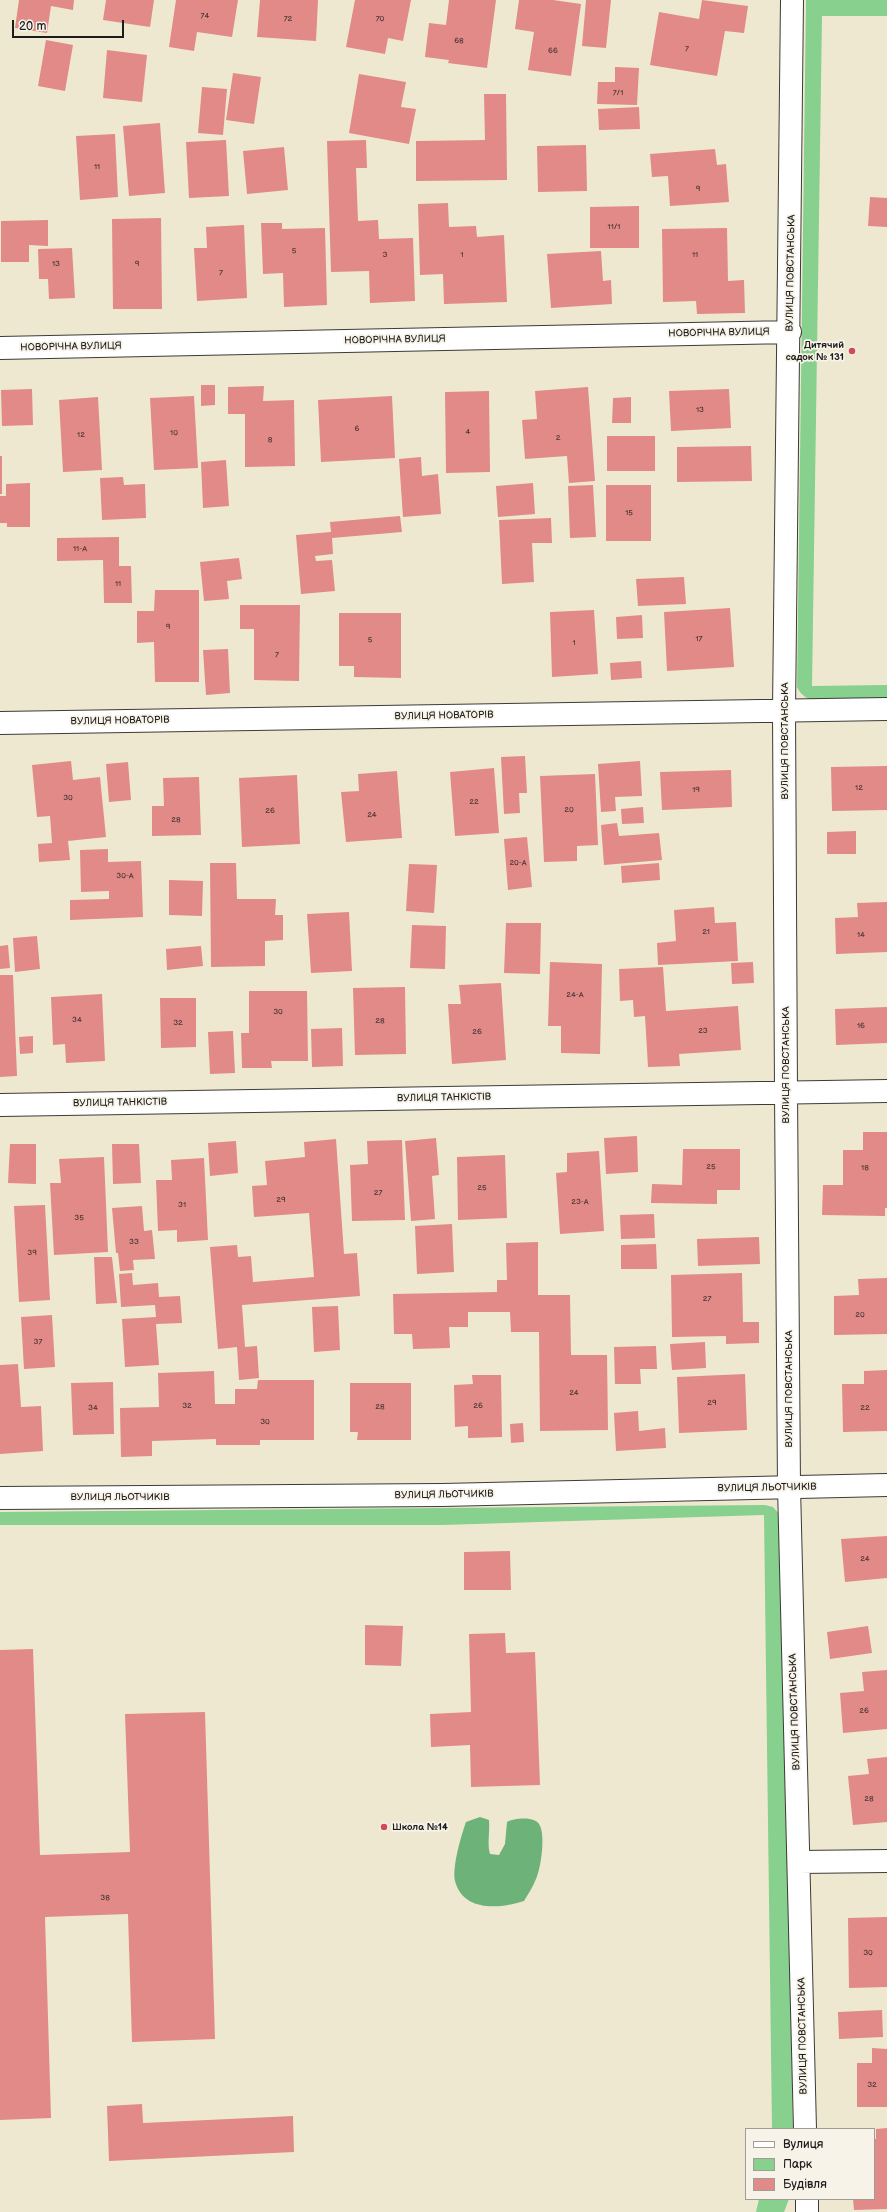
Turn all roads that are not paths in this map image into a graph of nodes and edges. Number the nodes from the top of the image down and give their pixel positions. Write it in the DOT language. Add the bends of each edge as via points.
graph roads {
  1 [pos="792,0"];
  2 [pos="790,332"];
  3 [pos="0,348"];
  4 [pos="887,709"];
  5 [pos="784,710"];
  6 [pos="0,723"];
  7 [pos="887,1091"];
  8 [pos="786,1093"];
  9 [pos="0,1105"];
  10 [pos="887,1485"];
  11 [pos="789,1487"];
  12 [pos="0,1498"];
  13 [pos="887,1861"];
  14 [pos="799,1862"];
  15 [pos="805,2128"];
  16 [pos="807,2200"];
  17 [pos="807,2212"];
  1 -- 2 [label="street, ВУЛИЦЯ ПОВСТАНСЬКА"];
  2 -- 3 [label="street, НОВОРІЧНА ВУЛИЦЯ"];
  2 -- 5 [label="street, ВУЛИЦЯ ПОВСТАНСЬКА"];
  4 -- 5 [label="street, ВУЛИЦЯ НОВАТОРІВ"];
  5 -- 6 [label="street, ВУЛИЦЯ НОВАТОРІВ"];
  5 -- 8 [label="street, ВУЛИЦЯ ПОВСТАНСЬКА"];
  7 -- 8 [label="street, ВУЛИЦЯ ТАНКІСТІВ"];
  8 -- 9 [label="street, ВУЛИЦЯ ТАНКІСТІВ"];
  8 -- 11 [label="street, ВУЛИЦЯ ПОВСТАНСЬКА"];
  10 -- 11 [label="street, ВУЛИЦЯ ЛЬОТЧИКІВ"];
  11 -- 12 [label="street, ВУЛИЦЯ ЛЬОТЧИКІВ" via="442,1495"];
  11 -- 14 [label="street, ВУЛИЦЯ ПОВСТАНСЬКА"];
  13 -- 14 [label="street"];
  14 -- 15 [label="street, ВУЛИЦЯ ПОВСТАНСЬКА"];
  16 -- 17 [label="street"];
}
